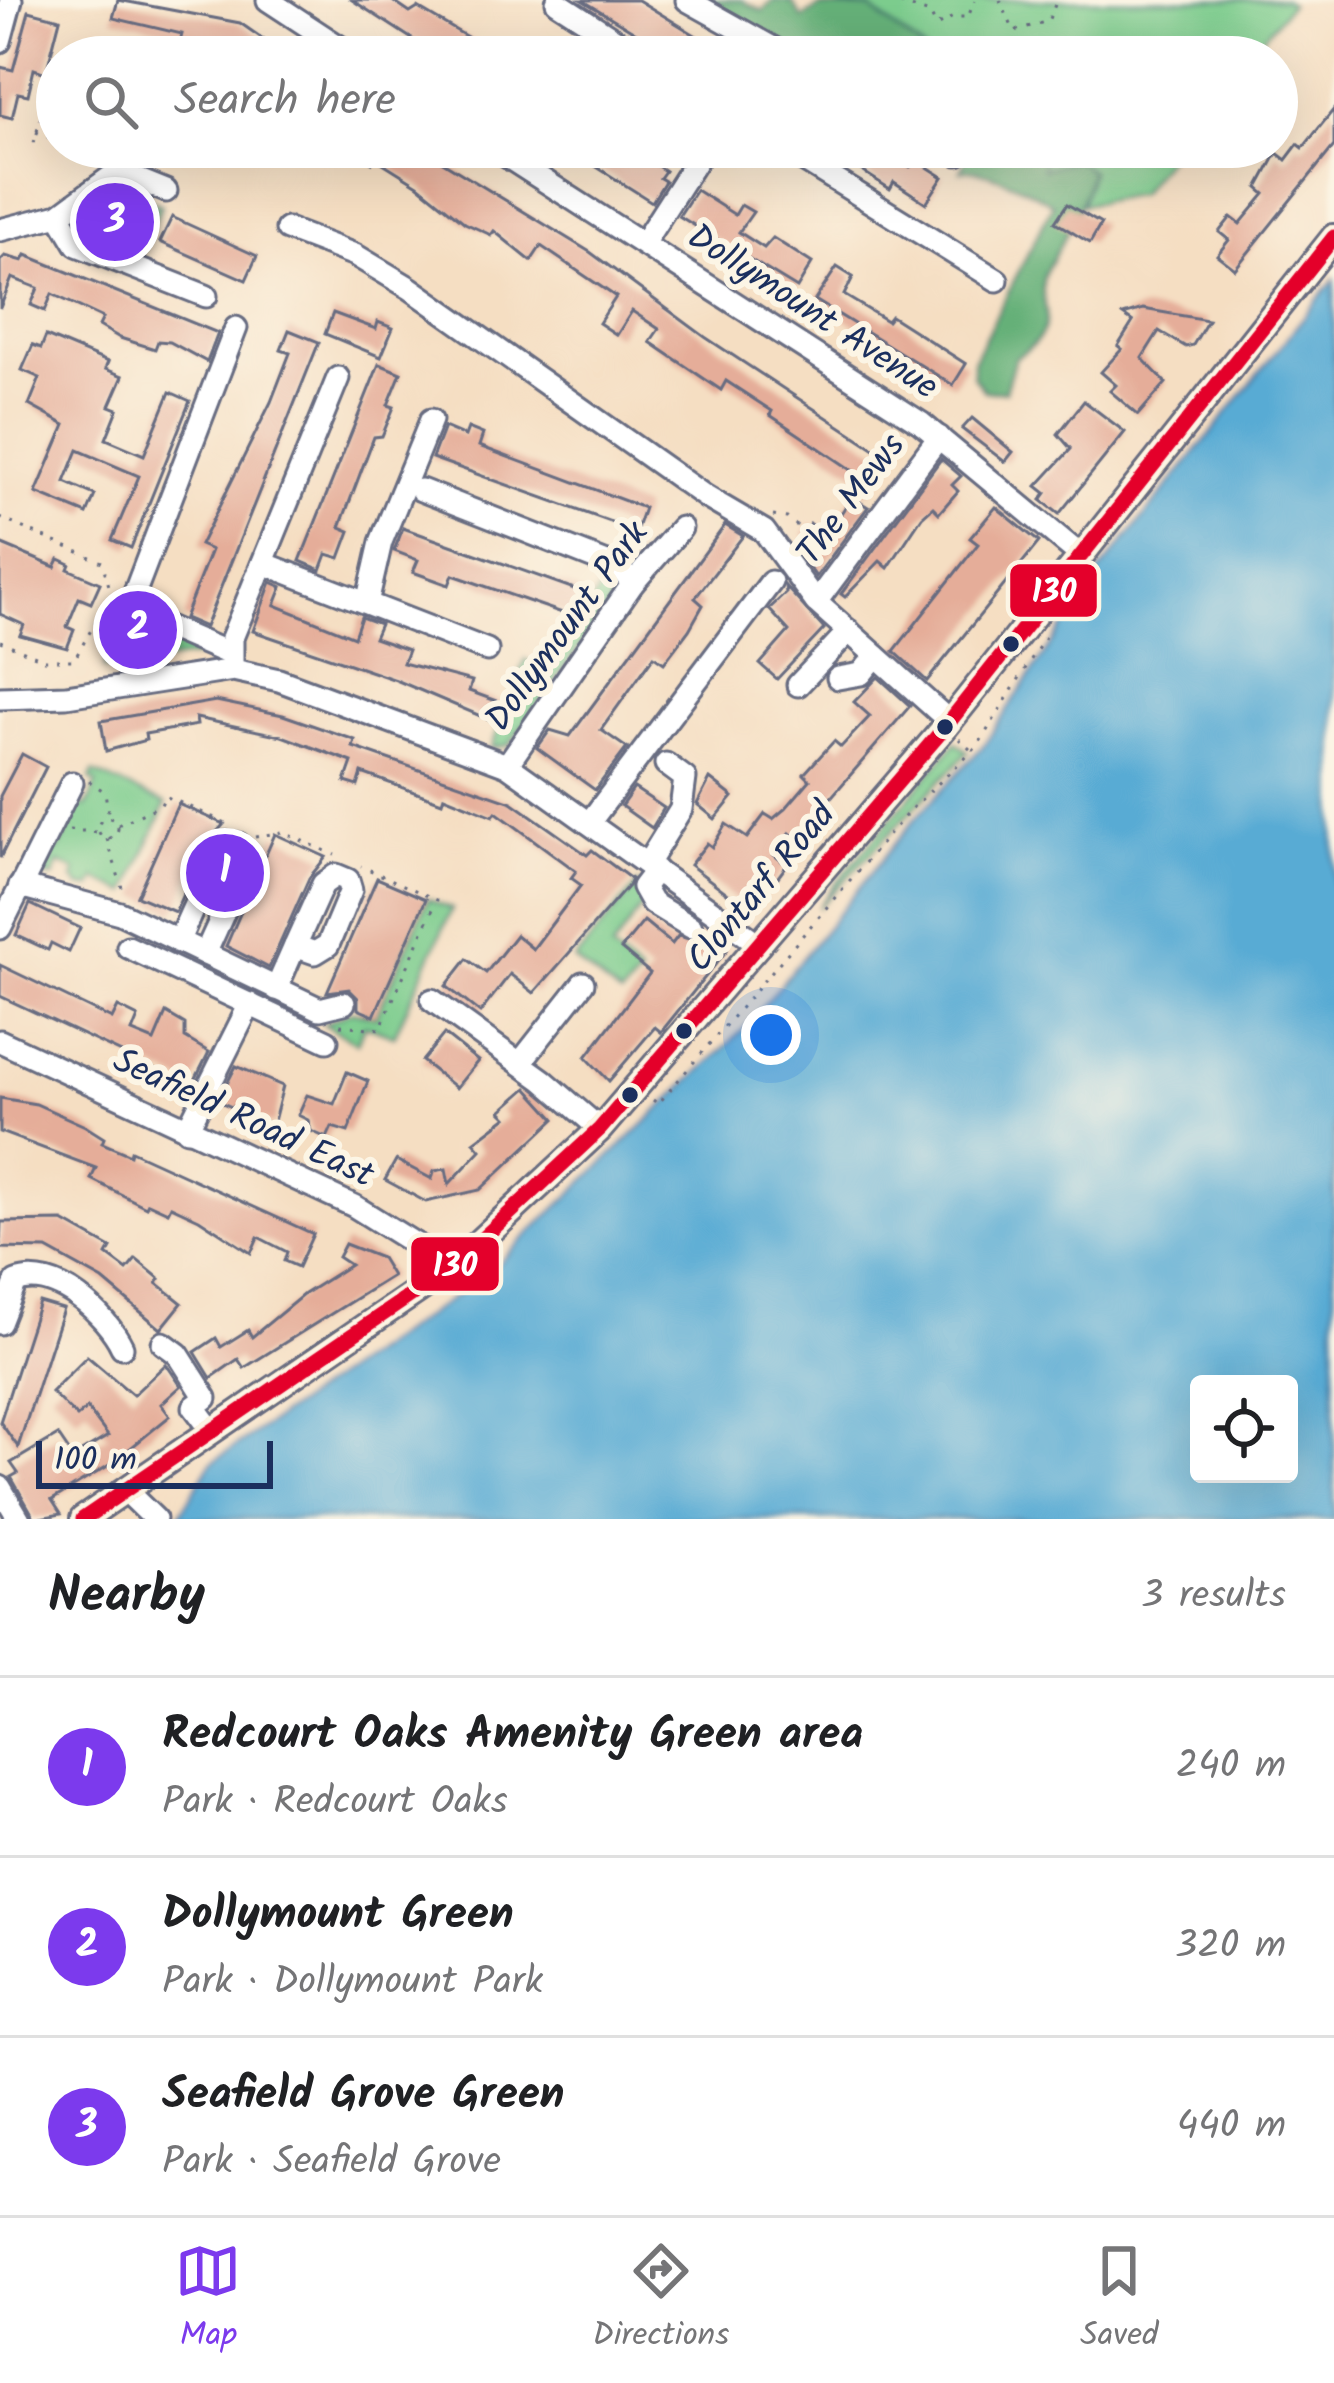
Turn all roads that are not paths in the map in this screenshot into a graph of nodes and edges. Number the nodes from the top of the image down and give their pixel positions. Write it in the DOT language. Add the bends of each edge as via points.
graph roads {
  1 [pos="11,0"];
  2 [pos="268,0"];
  3 [pos="687,0"];
  4 [pos="556,2"];
  5 [pos="323,36"];
  6 [pos="609,36"];
  7 [pos="746,36"];
  8 [pos="0,41"];
  9 [pos="526,168"];
  10 [pos="692,168"];
  11 [pos="816,168"];
  12 [pos="166,191"];
  13 [pos="59,215"];
  14 [pos="287,229"];
  15 [pos="0,230"];
  16 [pos="1334,237"];
  17 [pos="644,242"];
  18 [pos="998,280"];
  19 [pos="206,296"];
  20 [pos="236,328"];
  21 [pos="338,378"];
  22 [pos="431,420"];
  23 [pos="939,437"];
  24 [pos="421,490"];
  25 [pos="682,528"];
  26 [pos="1080,555"];
  27 [pos="263,563"];
  28 [pos="771,582"];
  29 [pos="633,583"];
  30 [pos="816,602"];
  31 [pos="368,603"];
  32 [pos="849,631"];
  33 [pos="487,650"];
  34 [pos="876,656"];
  35 [pos="231,662"];
  36 [pos="838,678"];
  37 [pos="798,686"];
  38 [pos="0,698"];
  39 [pos="958,726"];
  40 [pos="666,764"];
  41 [pos="508,765"];
  42 [pos="72,783"];
  43 [pos="589,824"];
  44 [pos="651,867"];
  45 [pos="20,886"];
  46 [pos="193,909"];
  47 [pos="220,920"];
  48 [pos="692,927"];
  49 [pos="0,928"];
  50 [pos="178,942"];
  51 [pos="760,945"];
  52 [pos="128,947"];
  53 [pos="293,953"];
  54 [pos="205,954"];
  55 [pos="583,983"];
  56 [pos="276,989"];
  57 [pos="432,1000"];
  58 [pos="344,1003"];
  59 [pos="250,1004"];
  60 [pos="0,1041"];
  61 [pos="327,1041"];
  62 [pos="520,1063"];
  63 [pos="600,1129"];
  64 [pos="187,1130"];
  65 [pos="452,1267"];
  66 [pos="0,1323"];
  67 [pos="163,1342"];
  68 [pos="122,1347"];
  69 [pos="212,1431"];
  70 [pos="0,1487"];
  71 [pos="125,1490"];
  72 [pos="19,1519"];
  73 [pos="82,1519"];
  74 [pos="155,1519"];
  1 -- 8 [label="street"];
  2 -- 5 [label="street"];
  3 -- 7 [label="street"];
  4 -- 6 [label="street"];
  9 -- 17 [label="street, Dollymount Avenue"];
  10 -- 17 [label="street"];
  11 -- 18 [label="street"];
  12 -- 13 [label="street" via="112,176"];
  13 -- 15 [label="street"];
  13 -- 19 [label="street" via="77,245"];
  14 -- 30 [label="street" via="410,288 764,531"];
  16 -- 26 [label="main road, Clontarf Road"];
  17 -- 23 [label="street, Dollymount Avenue"];
  20 -- 35 [label="street" via="128,610"];
  21 -- 27 [label="street"];
  22 -- 31 [label="street" via="381,542"];
  23 -- 26 [label="street, Dollymount Avenue"];
  23 -- 30 [label="street, The Mews"];
  24 -- 29 [label="street" via="617,567"];
  25 -- 29 [label="street, Dollymount Park"];
  26 -- 39 [label="main road, Clontarf Road"];
  27 -- 31 [label="street"];
  27 -- 35 [label="street"];
  28 -- 43 [label="street"];
  29 -- 41 [label="street, Dollymount Park"];
  30 -- 32 [label="street"];
  31 -- 33 [label="street"];
  32 -- 34 [label="street"];
  32 -- 37 [label="street"];
  34 -- 36 [label="street" via="860,674"];
  34 -- 39 [label="street"];
  35 -- 38 [label="street, Dollymount Park" via="66,696"];
  35 -- 41 [label="street, Dollymount Park"];
  39 -- 51 [label="main road, Clontarf Road"];
  40 -- 44 [label="street" via="685,778 685,797"];
  41 -- 43 [label="street, Dollymount Park"];
  42 -- 45 [label="street"];
  43 -- 44 [label="street, Dollymount Park"];
  44 -- 48 [label="street" via="643,887 652,902"];
  44 -- 51 [label="street, Dollymount Park"];
  45 -- 49 [label="street"];
  45 -- 50 [label="street" via="82,898"];
  46 -- 47 [label="street" via="212,903"];
  46 -- 47 [label="street" via="219,850 238,844 246,862"];
  46 -- 50 [label="street"];
  47 -- 54 [label="street"];
  50 -- 54 [label="street"];
  51 -- 63 [label="main road, Clontarf Road"];
  52 -- 59 [label="street"];
  53 -- 56 [label="street"];
  54 -- 56 [label="street"];
  55 -- 62 [label="street"];
  56 -- 58 [label="street" via="327,1010"];
  57 -- 62 [label="street"];
  59 -- 61 [label="street"];
  59 -- 64 [label="street"];
  60 -- 64 [label="street, Seafield Road East"];
  62 -- 63 [label="street"];
  63 -- 65 [label="main road, Clontarf Road"];
  64 -- 65 [label="street, Seafield Road East" via="354,1206"];
  65 -- 69 [label="main road, Clontarf Road"];
  66 -- 68 [label="street" via="16,1282 41,1280 89,1304"];
  67 -- 69 [label="street" via="206,1399 194,1407"];
  69 -- 71 [label="main road, Clontarf Road"];
  70 -- 72 [label="street"];
  71 -- 73 [label="main road, Clontarf Road"];
  71 -- 74 [label="street"];
}
